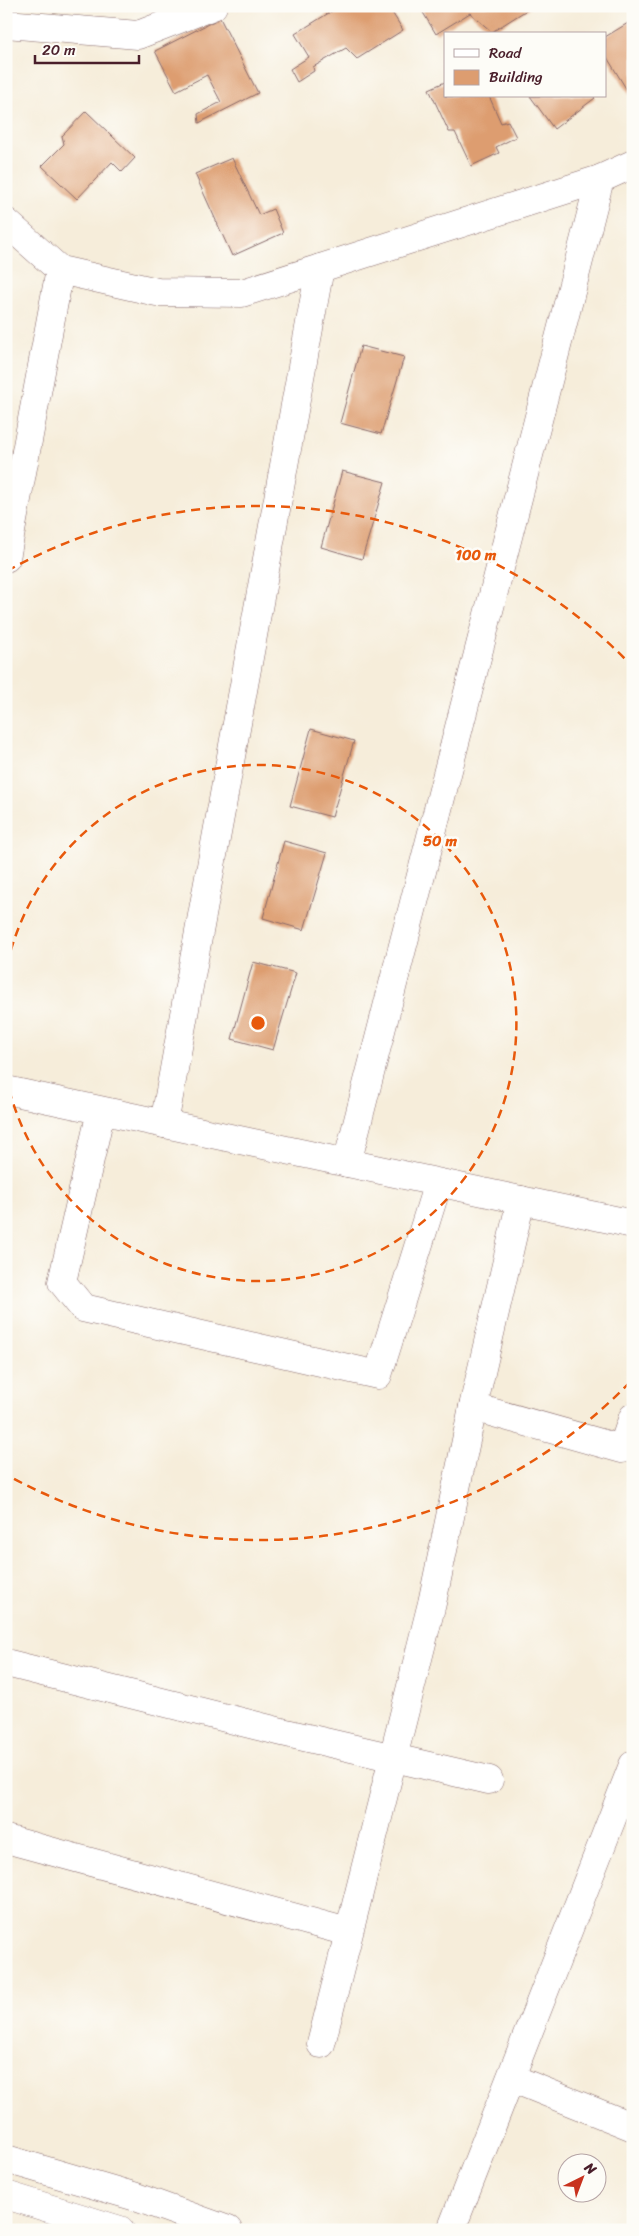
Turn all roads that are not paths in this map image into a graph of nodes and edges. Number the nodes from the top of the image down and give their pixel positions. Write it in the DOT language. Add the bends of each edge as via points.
graph roads {
  1 [pos="213,6"];
  2 [pos="6,24"];
  3 [pos="633,164"];
  4 [pos="600,179"];
  5 [pos="6,222"];
  6 [pos="320,268"];
  7 [pos="60,270"];
  8 [pos="6,558"];
  9 [pos="6,1090"];
  10 [pos="100,1111"];
  11 [pos="164,1124"];
  12 [pos="347,1163"];
  13 [pos="438,1183"];
  14 [pos="522,1200"];
  15 [pos="633,1224"];
  16 [pos="473,1407"];
  17 [pos="633,1418"];
  18 [pos="6,1663"];
  19 [pos="392,1758"];
  20 [pos="633,1765"];
  21 [pos="488,1780"];
  22 [pos="6,1839"];
  23 [pos="348,1932"];
  24 [pos="321,2044"];
  25 [pos="511,2078"];
  26 [pos="633,2126"];
  27 [pos="6,2159"];
  28 [pos="6,2195"];
  29 [pos="120,2230"];
  30 [pos="228,2230"];
  31 [pos="451,2230"];
  1 -- 2 [label="street" via="138,35"];
  3 -- 4 [label="street"];
  4 -- 6 [label="street"];
  4 -- 12 [label="street"];
  5 -- 7 [label="street"];
  6 -- 7 [label="street" via="242,293 157,292"];
  6 -- 11 [label="street"];
  7 -- 8 [label="street"];
  9 -- 10 [label="street"];
  10 -- 11 [label="street"];
  10 -- 13 [label="street" via="62,1282 83,1308 378,1375"];
  11 -- 12 [label="street"];
  12 -- 13 [label="street"];
  13 -- 14 [label="street"];
  14 -- 15 [label="street"];
  14 -- 16 [label="street"];
  16 -- 17 [label="street" via="622,1449"];
  16 -- 19 [label="street" via="432,1603"];
  18 -- 19 [label="street"];
  19 -- 21 [label="street"];
  19 -- 23 [label="street"];
  20 -- 25 [label="street"];
  22 -- 23 [label="street"];
  23 -- 24 [label="street"];
  25 -- 26 [label="street"];
  25 -- 31 [label="street"];
  27 -- 30 [label="street" via="133,2196"];
  28 -- 29 [label="street"];
}
